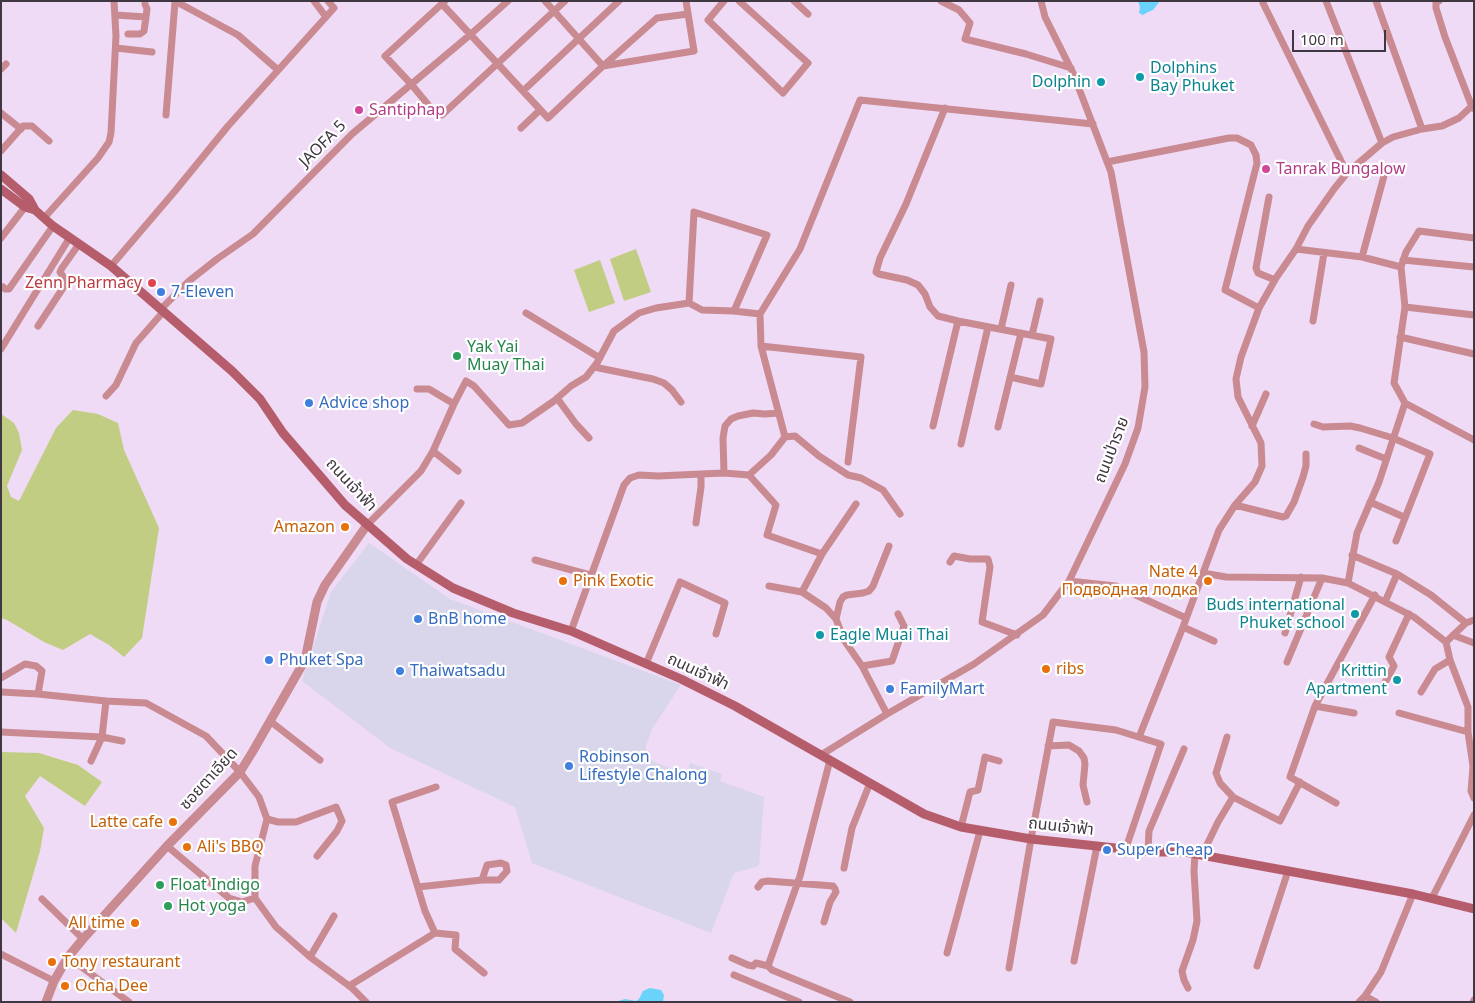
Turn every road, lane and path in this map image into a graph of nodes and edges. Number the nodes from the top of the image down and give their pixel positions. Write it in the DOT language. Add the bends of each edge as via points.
graph roads {
  1 [pos="114,1"];
  2 [pos="175,1"];
  3 [pos="314,1"];
  4 [pos="328,1"];
  5 [pos="508,1"];
  6 [pos="545,1"];
  7 [pos="565,1"];
  8 [pos="619,1"];
  9 [pos="686,1"];
  10 [pos="724,1"];
  11 [pos="739,1"];
  12 [pos="794,1"];
  13 [pos="941,1"];
  14 [pos="1041,1"];
  15 [pos="1326,1"];
  16 [pos="1376,1"];
  17 [pos="1439,1"];
  18 [pos="444,2"];
  19 [pos="1263,2"];
  20 [pos="144,4"];
  21 [pos="554,11"];
  22 [pos="116,14"];
  23 [pos="688,14"];
  24 [pos="808,14"];
  25 [pos="146,17"];
  26 [pos="326,17"];
  27 [pos="128,34"];
  28 [pos="471,34"];
  29 [pos="579,38"];
  30 [pos="116,48"];
  31 [pos="152,52"];
  32 [pos="498,64"];
  33 [pos="603,66"];
  34 [pos="1071,68"];
  35 [pos="278,70"];
  36 [pos="411,84"];
  37 [pos="523,91"];
  38 [pos="1473,106"];
  39 [pos="945,108"];
  40 [pos="540,110"];
  41 [pos="1,113"];
  42 [pos="166,115"];
  43 [pos="1093,124"];
  44 [pos="521,128"];
  45 [pos="21,129"];
  46 [pos="1422,129"];
  47 [pos="49,141"];
  48 [pos="1382,143"];
  49 [pos="1,152"];
  50 [pos="1106,162"];
  51 [pos="1347,173"];
  52 [pos="1,175"];
  53 [pos="1384,176"];
  54 [pos="1,189"];
  55 [pos="1269,197"];
  56 [pos="25,207"];
  57 [pos="35,210"];
  58 [pos="44,218"];
  59 [pos="53,226"];
  60 [pos="70,237"];
  61 [pos="1,238"];
  62 [pos="1474,238"];
  63 [pos="79,244"];
  64 [pos="1296,249"];
  65 [pos="1324,253"];
  66 [pos="1362,257"];
  67 [pos="1402,264"];
  68 [pos="111,266"];
  69 [pos="1474,267"];
  70 [pos="1274,280"];
  71 [pos="1010,285"];
  72 [pos="3,287"];
  73 [pos="1040,301"];
  74 [pos="689,303"];
  75 [pos="1404,307"];
  76 [pos="1259,308"];
  77 [pos="162,310"];
  78 [pos="734,311"];
  79 [pos="526,313"];
  80 [pos="760,314"];
  81 [pos="1474,315"];
  82 [pos="958,322"];
  83 [pos="1312,322"];
  84 [pos="38,326"];
  85 [pos="988,327"];
  86 [pos="1000,329"];
  87 [pos="1020,333"];
  88 [pos="1032,336"];
  89 [pos="1400,337"];
  90 [pos="761,346"];
  91 [pos="1,349"];
  92 [pos="1474,354"];
  93 [pos="600,358"];
  94 [pos="594,367"];
  95 [pos="1010,377"];
  96 [pos="417,389"];
  97 [pos="1266,394"];
  98 [pos="106,396"];
  99 [pos="557,398"];
  100 [pos="681,402"];
  101 [pos="454,404"];
  102 [pos="1405,404"];
  103 [pos="779,413"];
  104 [pos="1314,424"];
  105 [pos="933,426"];
  106 [pos="1252,426"];
  107 [pos="998,427"];
  108 [pos="785,436"];
  109 [pos="589,438"];
  110 [pos="1393,438"];
  111 [pos="1474,440"];
  112 [pos="961,444"];
  113 [pos="1359,448"];
  114 [pos="433,451"];
  115 [pos="1306,454"];
  116 [pos="1386,459"];
  117 [pos="848,462"];
  118 [pos="458,471"];
  119 [pos="724,473"];
  120 [pos="701,474"];
  121 [pos="749,475"];
  122 [pos="1370,502"];
  123 [pos="462,503"];
  124 [pos="856,504"];
  125 [pos="1235,505"];
  126 [pos="900,514"];
  127 [pos="1404,516"];
  128 [pos="696,523"];
  129 [pos="367,525"];
  130 [pos="1396,541"];
  131 [pos="889,546"];
  132 [pos="822,554"];
  133 [pos="1352,555"];
  134 [pos="534,560"];
  135 [pos="950,562"];
  136 [pos="416,565"];
  137 [pos="1203,573"];
  138 [pos="1397,574"];
  139 [pos="590,575"];
  140 [pos="1301,577"];
  141 [pos="1322,578"];
  142 [pos="1069,581"];
  143 [pos="1348,583"];
  144 [pos="769,586"];
  145 [pos="802,592"];
  146 [pos="1374,595"];
  147 [pos="1385,602"];
  148 [pos="898,614"];
  149 [pos="1409,614"];
  150 [pos="1186,618"];
  151 [pos="836,619"];
  152 [pos="1474,620"];
  153 [pos="1466,623"];
  154 [pos="1183,627"];
  155 [pos="571,631"];
  156 [pos="1285,633"];
  157 [pos="716,634"];
  158 [pos="1017,635"];
  159 [pos="1453,635"];
  160 [pos="1214,641"];
  161 [pos="1446,642"];
  162 [pos="1474,643"];
  163 [pos="1450,660"];
  164 [pos="1287,662"];
  165 [pos="646,664"];
  166 [pos="862,666"];
  167 [pos="1,678"];
  168 [pos="1383,686"];
  169 [pos="1,692"];
  170 [pos="1421,692"];
  171 [pos="38,694"];
  172 [pos="106,701"];
  173 [pos="1315,706"];
  174 [pos="1471,706"];
  175 [pos="1354,713"];
  176 [pos="1399,713"];
  177 [pos="887,714"];
  178 [pos="270,721"];
  179 [pos="1,732"];
  180 [pos="1468,732"];
  181 [pos="1139,736"];
  182 [pos="102,737"];
  183 [pos="1227,737"];
  184 [pos="122,741"];
  185 [pos="1048,746"];
  186 [pos="1184,749"];
  187 [pos="826,757"];
  188 [pos="320,760"];
  189 [pos="91,761"];
  190 [pos="999,761"];
  191 [pos="240,772"];
  192 [pos="1300,782"];
  193 [pos="870,783"];
  194 [pos="436,787"];
  195 [pos="1233,797"];
  196 [pos="1474,798"];
  197 [pos="1087,802"];
  198 [pos="1336,804"];
  199 [pos="1474,815"];
  200 [pos="267,819"];
  201 [pos="961,828"];
  202 [pos="980,831"];
  203 [pos="1031,839"];
  204 [pos="168,846"];
  205 [pos="1097,846"];
  206 [pos="1126,848"];
  207 [pos="1148,851"];
  208 [pos="1199,854"];
  209 [pos="318,856"];
  210 [pos="844,868"];
  211 [pos="1288,871"];
  212 [pos="482,880"];
  213 [pos="798,883"];
  214 [pos="418,887"];
  215 [pos="758,887"];
  216 [pos="1413,894"];
  217 [pos="255,898"];
  218 [pos="1432,898"];
  219 [pos="42,899"];
  220 [pos="1474,909"];
  221 [pos="334,916"];
  222 [pos="824,922"];
  223 [pos="435,933"];
  224 [pos="83,939"];
  225 [pos="948,953"];
  226 [pos="1,954"];
  227 [pos="68,957"];
  228 [pos="310,957"];
  229 [pos="732,958"];
  230 [pos="1074,960"];
  231 [pos="768,966"];
  232 [pos="1257,966"];
  233 [pos="1009,968"];
  234 [pos="484,973"];
  235 [pos="734,975"];
  236 [pos="54,981"];
  237 [pos="349,986"];
  238 [pos="1188,988"];
  239 [pos="1365,996"];
  240 [pos="46,1002"];
  241 [pos="130,1002"];
  242 [pos="366,1002"];
  243 [pos="799,1002"];
  244 [pos="850,1002"];
  245 [pos="1359,1002"];
  246 [pos="1376,1002"];
  1 -- 22 [label="street"];
  2 -- 35 [label="street" via="238,35"];
  2 -- 42 [label="street"];
  3 -- 26 [label="street"];
  4 -- 26 [label="street" via="334,8"];
  5 -- 28 [label="street, JAOFA 5"];
  6 -- 21 [label="street"];
  7 -- 21 [label="street"];
  8 -- 29 [label="street"];
  9 -- 23 [label="street"];
  10 -- 11 [label="street" via="708,20 783,92 808,63"];
  12 -- 24 [label="street"];
  13 -- 34 [label="street" via="959,10 970,23 965,38"];
  14 -- 34 [label="street, ถนนป่าราย" via="1045,17"];
  15 -- 48 [label="street"];
  16 -- 46 [label="street"];
  17 -- 38 [label="street" via="1436,8 1445,38"];
  18 -- 28 [label="street"];
  18 -- 36 [label="street" via="385,56"];
  19 -- 51 [label="street"];
  20 -- 25 [label="street"];
  21 -- 29 [label="street"];
  21 -- 32 [label="street"];
  22 -- 25 [label="street"];
  22 -- 30 [label="street"];
  23 -- 33 [label="street" via="657,18"];
  23 -- 33 [label="street" via="694,51"];
  25 -- 27 [label="street" via="144,32"];
  26 -- 35 [label="street"];
  28 -- 32 [label="street"];
  28 -- 36 [label="street, JAOFA 5"];
  29 -- 33 [label="street"];
  29 -- 37 [label="street"];
  30 -- 31 [label="street"];
  30 -- 58 [label="street" via="109,142"];
  32 -- 36 [label="street" via="442,115 435,113"];
  32 -- 37 [label="street"];
  33 -- 40 [label="street" via="548,118"];
  34 -- 43 [label="street, ถนนป่าราย"];
  35 -- 68 [label="street"];
  36 -- 77 [label="street, JAOFA 5" via="352,134 253,234 189,281"];
  37 -- 40 [label="street"];
  38 -- 46 [label="street" via="1442,126"];
  39 -- 43 [label="street"];
  39 -- 80 [label="street" via="860,100 800,249"];
  39 -- 82 [label="street" via="876,272 918,284 938,316"];
  40 -- 44 [label="street"];
  41 -- 45 [label="street"];
  43 -- 50 [label="street, ถนนป่าราย"];
  45 -- 47 [label="street" via="32,126"];
  45 -- 49 [label="street"];
  46 -- 48 [label="street"];
  48 -- 51 [label="street"];
  50 -- 76 [label="street" via="1229,138 1251,145 1257,163 1225,290"];
  50 -- 142 [label="street, ถนนป่าราย" via="1111,172 1144,352 1145,387 1138,428 1125,464"];
  51 -- 64 [label="street" via="1308,226"];
  52 -- 57 [label="main road, ถนนเจ้าฟ้า" via="29,199"];
  53 -- 66 [label="street"];
  54 -- 56 [label="main road, ถนนเจ้าฟ้า"];
  55 -- 70 [label="street" via="1256,268"];
  56 -- 57 [label="main road, ถนนเจ้าฟ้า"];
  56 -- 61 [label="street"];
  57 -- 58 [label="main road, ถนนเจ้าฟ้า"];
  58 -- 59 [label="main road, ถนนเจ้าฟ้า"];
  59 -- 60 [label="main road, ถนนเจ้าฟ้า"];
  59 -- 72 [label="street" via="9,289"];
  60 -- 63 [label="main road, ถนนเจ้าฟ้า"];
  60 -- 91 [label="street"];
  62 -- 67 [label="street" via="1419,231"];
  63 -- 68 [label="main road, ถนนเจ้าฟ้า"];
  63 -- 84 [label="street" via="60,272 66,281 64,285"];
  64 -- 65 [label="street"];
  64 -- 70 [label="street"];
  65 -- 66 [label="street"];
  65 -- 83 [label="street"];
  66 -- 67 [label="street"];
  67 -- 69 [label="street"];
  67 -- 75 [label="street"];
  68 -- 77 [label="main road, ถนนเจ้าฟ้า"];
  70 -- 76 [label="street"];
  71 -- 86 [label="street"];
  73 -- 88 [label="street"];
  74 -- 78 [label="street" via="702,310"];
  74 -- 78 [label="street" via="694,212 767,235"];
  74 -- 93 [label="street" via="639,313 614,331"];
  75 -- 81 [label="street"];
  75 -- 89 [label="street"];
  76 -- 106 [label="street" via="1240,358 1236,380 1238,397"];
  77 -- 98 [label="street, JAOFA 5" via="136,343 116,385"];
  77 -- 129 [label="main road, ถนนเจ้าฟ้า" via="260,398 283,432 345,505"];
  78 -- 80 [label="street"];
  79 -- 93 [label="street"];
  80 -- 90 [label="street"];
  82 -- 85 [label="street"];
  82 -- 105 [label="street"];
  85 -- 86 [label="street"];
  85 -- 112 [label="street"];
  86 -- 87 [label="street"];
  87 -- 88 [label="street"];
  87 -- 95 [label="street"];
  88 -- 95 [label="street" via="1051,339 1041,384"];
  89 -- 92 [label="street"];
  89 -- 102 [label="street" via="1394,383"];
  90 -- 103 [label="street"];
  90 -- 117 [label="street" via="861,357"];
  93 -- 94 [label="street"];
  94 -- 99 [label="street" via="586,378"];
  94 -- 100 [label="street" via="664,383"];
  95 -- 107 [label="street"];
  96 -- 101 [label="street" via="429,389"];
  97 -- 106 [label="street"];
  99 -- 101 [label="street" via="522,423 509,425 466,381"];
  99 -- 109 [label="street"];
  101 -- 114 [label="street"];
  102 -- 110 [label="street"];
  102 -- 111 [label="street"];
  103 -- 108 [label="street"];
  103 -- 119 [label="street" via="754,413 731,419 725,426 723,438"];
  104 -- 110 [label="street" via="1322,427 1350,426"];
  106 -- 125 [label="street" via="1261,443 1262,466 1255,482"];
  108 -- 121 [label="street"];
  108 -- 126 [label="street" via="795,436 848,475 884,490"];
  110 -- 116 [label="street"];
  110 -- 127 [label="street" via="1430,454"];
  113 -- 116 [label="street"];
  114 -- 118 [label="street"];
  114 -- 129 [label="street" via="420,471"];
  115 -- 125 [label="street" via="1303,477 1286,516"];
  116 -- 122 [label="street"];
  119 -- 120 [label="street"];
  119 -- 121 [label="street"];
  120 -- 128 [label="street"];
  120 -- 139 [label="street" via="630,478 624,485"];
  121 -- 132 [label="street" via="776,505 767,535"];
  122 -- 127 [label="street"];
  122 -- 133 [label="street"];
  123 -- 136 [label="street"];
  124 -- 132 [label="street"];
  125 -- 137 [label="street" via="1219,530"];
  127 -- 130 [label="street"];
  129 -- 136 [label="main road, ถนนเจ้าฟ้า"];
  129 -- 178 [label="street, ซอยตาเอียด" via="325,586 318,602 305,660"];
  131 -- 151 [label="street" via="873,586 863,593 843,597"];
  132 -- 145 [label="street"];
  133 -- 138 [label="street"];
  133 -- 143 [label="street"];
  134 -- 139 [label="street"];
  135 -- 158 [label="street" via="954,556 988,559 990,567 982,622"];
  136 -- 155 [label="main road, ถนนเจ้าฟ้า" via="453,588 514,613"];
  137 -- 140 [label="street" via="1226,577"];
  137 -- 150 [label="street"];
  138 -- 147 [label="street"];
  138 -- 153 [label="street" via="1431,595"];
  139 -- 155 [label="street"];
  140 -- 141 [label="street"];
  140 -- 156 [label="street"];
  141 -- 143 [label="street"];
  141 -- 164 [label="street"];
  142 -- 150 [label="street" via="1116,586"];
  142 -- 158 [label="street, ถนนป่าราย" via="1043,616"];
  143 -- 146 [label="street"];
  144 -- 145 [label="street"];
  145 -- 151 [label="street"];
  146 -- 147 [label="street"];
  146 -- 173 [label="street"];
  147 -- 149 [label="street"];
  148 -- 166 [label="street" via="904,626 892,661"];
  149 -- 161 [label="street"];
  149 -- 168 [label="street" via="1389,657 1394,666"];
  150 -- 154 [label="street"];
  151 -- 166 [label="street" via="844,640"];
  152 -- 153 [label="street"];
  153 -- 159 [label="street"];
  154 -- 160 [label="street"];
  154 -- 181 [label="street"];
  155 -- 165 [label="main road, ถนนเจ้าฟ้า"];
  157 -- 165 [label="street" via="725,603 680,582"];
  158 -- 177 [label="street, ถนนป่าราย"];
  159 -- 161 [label="street"];
  159 -- 162 [label="street"];
  161 -- 163 [label="street"];
  163 -- 170 [label="street" via="1435,668"];
  163 -- 174 [label="street"];
  165 -- 187 [label="main road, ถนนเจ้าฟ้า" via="735,706"];
  166 -- 177 [label="street"];
  167 -- 171 [label="street" via="25,664 36,666 42,671"];
  169 -- 171 [label="street"];
  171 -- 172 [label="street"];
  172 -- 182 [label="street"];
  172 -- 191 [label="street" via="146,703 206,736"];
  173 -- 175 [label="street"];
  173 -- 192 [label="street" via="1290,777"];
  174 -- 180 [label="street"];
  176 -- 180 [label="street"];
  177 -- 187 [label="street, ถนนป่าราย"];
  178 -- 188 [label="street"];
  178 -- 191 [label="street, ซอยตาเอียด"];
  179 -- 182 [label="street"];
  180 -- 196 [label="street"];
  181 -- 185 [label="street" via="1053,722"];
  181 -- 206 [label="street" via="1161,744"];
  182 -- 184 [label="street"];
  182 -- 189 [label="street"];
  183 -- 195 [label="street" via="1216,773 1220,783"];
  185 -- 197 [label="street" via="1069,745 1080,751 1085,764 1083,786"];
  185 -- 203 [label="street"];
  186 -- 207 [label="street" via="1149,831"];
  187 -- 193 [label="main road, ถนนเจ้าฟ้า"];
  187 -- 213 [label="street"];
  190 -- 201 [label="street" via="985,757 978,790 970,792"];
  191 -- 200 [label="street" via="259,798"];
  191 -- 204 [label="street, ซอยตาเอียด"];
  192 -- 195 [label="street" via="1280,822"];
  192 -- 198 [label="street"];
  193 -- 201 [label="main road, ถนนเจ้าฟ้า" via="924,814"];
  193 -- 210 [label="street" via="852,828"];
  194 -- 214 [label="street" via="392,802"];
  195 -- 208 [label="street"];
  199 -- 218 [label="street"];
  200 -- 209 [label="street" via="296,822 336,807 342,821"];
  200 -- 217 [label="street" via="255,866"];
  201 -- 202 [label="main road, ถนนเจ้าฟ้า"];
  202 -- 203 [label="main road, ถนนเจ้าฟ้า"];
  202 -- 225 [label="street"];
  203 -- 205 [label="main road, ถนนเจ้าฟ้า"];
  203 -- 233 [label="street"];
  204 -- 217 [label="street" via="229,898 242,902"];
  204 -- 224 [label="street, ซอยตาเอียด"];
  205 -- 206 [label="main road, ถนนเจ้าฟ้า"];
  205 -- 230 [label="street"];
  206 -- 207 [label="main road, ถนนเจ้าฟ้า"];
  207 -- 208 [label="main road, ถนนเจ้าฟ้า"];
  208 -- 211 [label="main road, ถนนเจ้าฟ้า"];
  208 -- 238 [label="street" via="1194,871 1197,921 1182,971"];
  211 -- 216 [label="main road, ถนนเจ้าฟ้า"];
  211 -- 232 [label="street"];
  212 -- 214 [label="street"];
  213 -- 215 [label="street" via="768,880"];
  213 -- 222 [label="street" via="835,887"];
  213 -- 231 [label="street"];
  214 -- 223 [label="street"];
  216 -- 218 [label="main road, ถนนเจ้าฟ้า"];
  216 -- 239 [label="street" via="1382,972"];
  217 -- 228 [label="street" via="276,927"];
  218 -- 220 [label="main road, ถนนเจ้าฟ้า"];
  219 -- 224 [label="street"];
  221 -- 228 [label="street"];
  223 -- 234 [label="street" via="456,935 455,949"];
  223 -- 237 [label="street"];
  224 -- 227 [label="street, ซอยตาเอียด"];
  226 -- 236 [label="street"];
  227 -- 236 [label="street, ซอยตาเอียด"];
  227 -- 241 [label="street"];
  228 -- 237 [label="street"];
  229 -- 231 [label="street" via="748,966 756,963"];
  231 -- 244 [label="street"];
  235 -- 243 [label="street"];
  236 -- 240 [label="street, ซอยตาเอียด"];
  237 -- 242 [label="street"];
  239 -- 245 [label="street"];
  239 -- 246 [label="street"];
}
